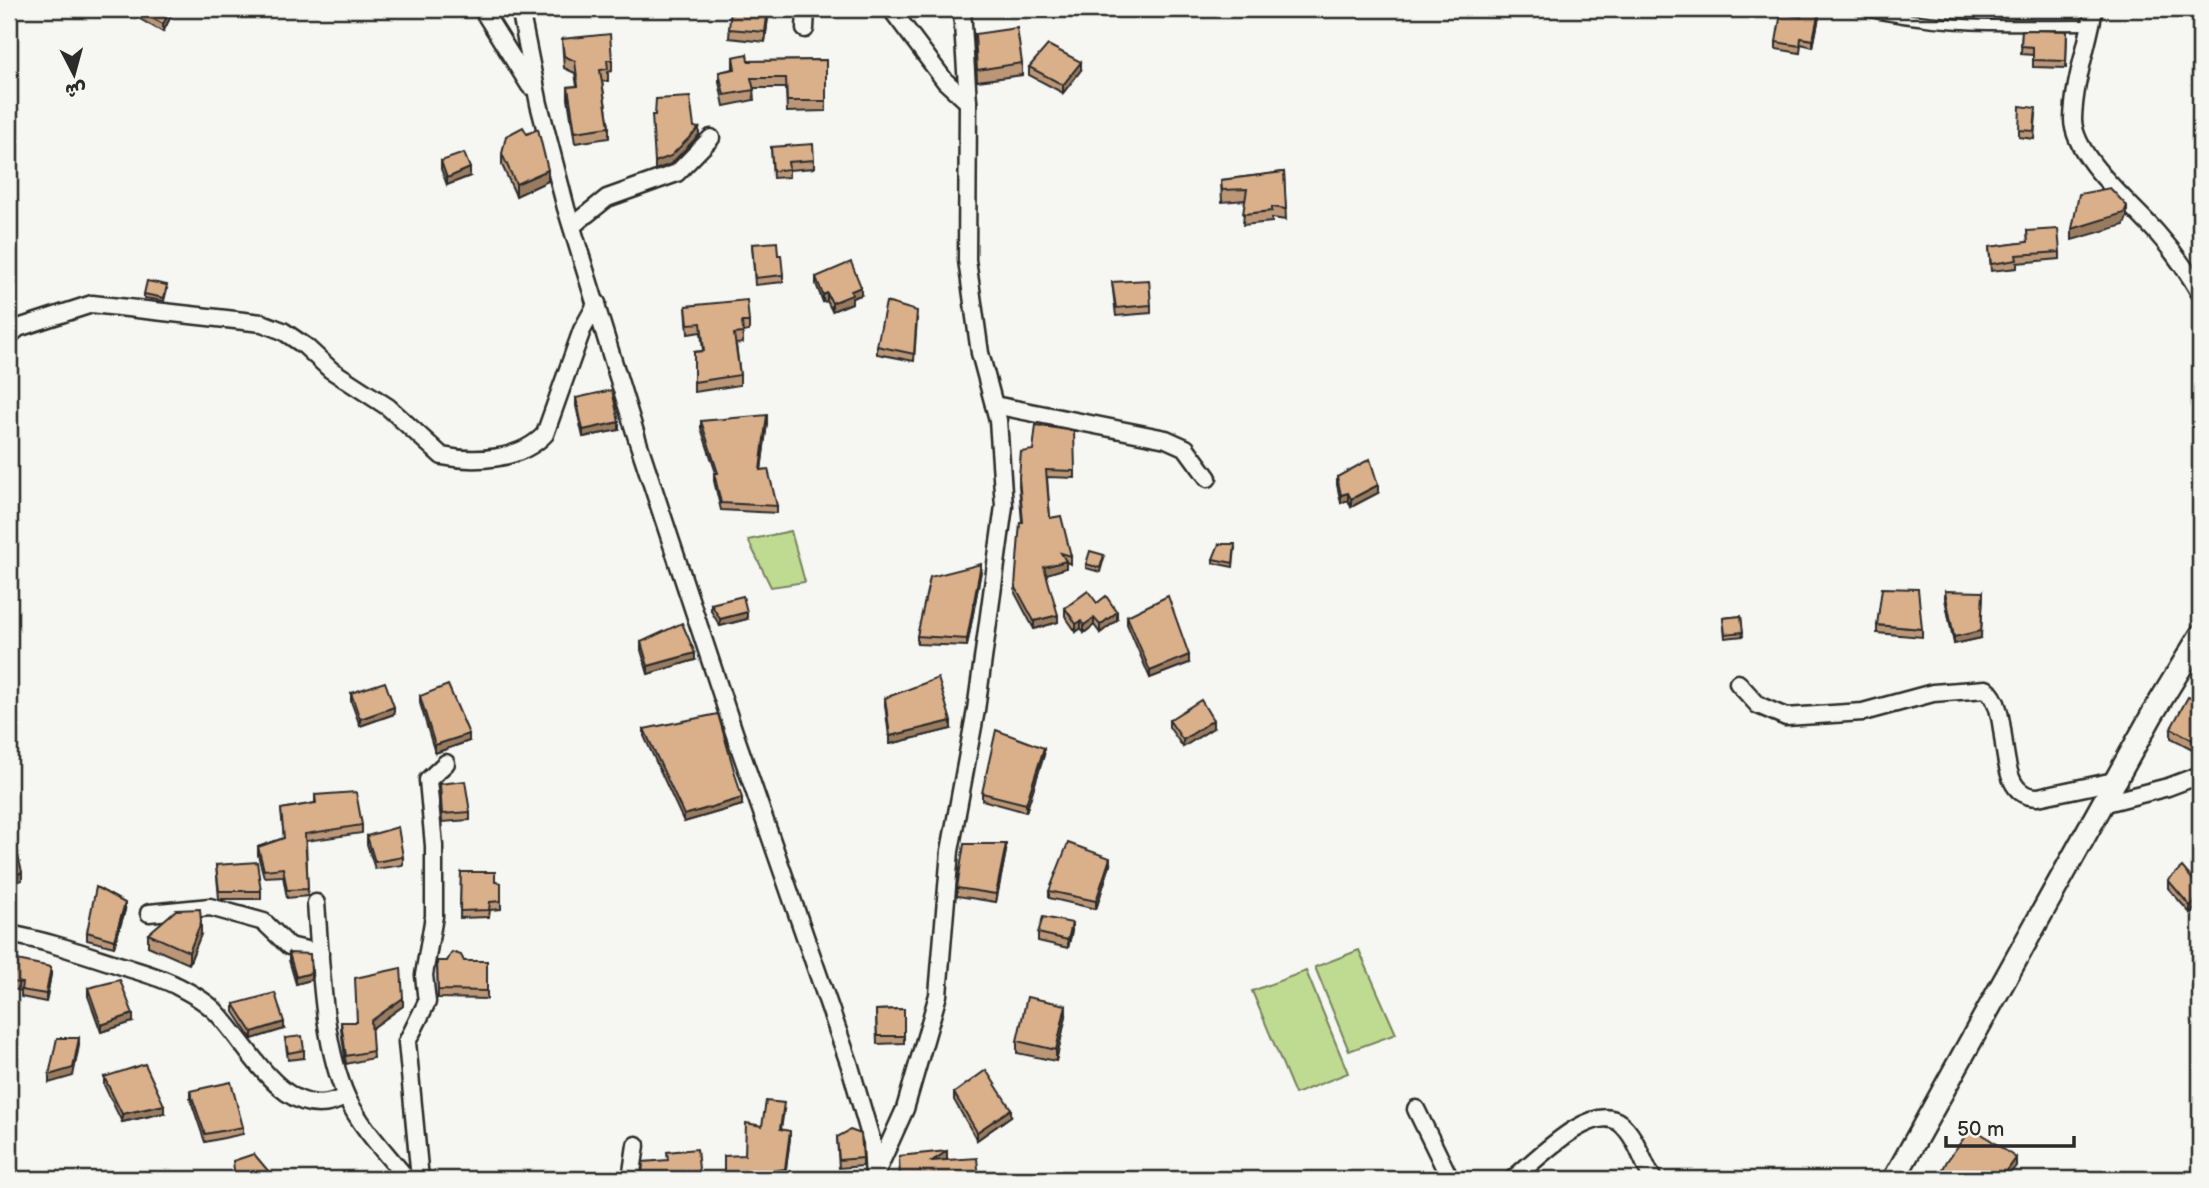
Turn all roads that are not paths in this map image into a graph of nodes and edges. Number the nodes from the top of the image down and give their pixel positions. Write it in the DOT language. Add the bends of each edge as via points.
graph roads {
  1 [pos="482,9"];
  2 [pos="520,9"];
  3 [pos="806,9"];
  4 [pos="891,9"];
  5 [pos="962,9"];
  6 [pos="1857,9"];
  7 [pos="2094,9"];
  8 [pos="2091,25"];
  9 [pos="805,29"];
  10 [pos="968,102"];
  11 [pos="539,104"];
  12 [pos="711,138"];
  13 [pos="572,226"];
  14 [pos="2200,293"];
  15 [pos="597,303"];
  16 [pos="9,335"];
  17 [pos="994,405"];
  18 [pos="1209,478"];
  19 [pos="2200,636"];
  20 [pos="1738,683"];
  21 [pos="446,763"];
  22 [pos="2200,775"];
  23 [pos="2119,780"];
  24 [pos="2106,803"];
  25 [pos="316,903"];
  26 [pos="149,913"];
  27 [pos="9,934"];
  28 [pos="320,953"];
  29 [pos="346,1096"];
  30 [pos="1416,1109"];
  31 [pos="636,1145"];
  32 [pos="875,1177"];
  33 [pos="407,1179"];
  34 [pos="420,1179"];
  35 [pos="631,1179"];
  36 [pos="1450,1179"];
  37 [pos="1513,1179"];
  38 [pos="1653,1179"];
  39 [pos="1894,1179"];
  1 -- 11 [label="street"];
  2 -- 11 [label="street"];
  3 -- 9 [label="street"];
  4 -- 10 [label="street" via="945,81"];
  5 -- 10 [label="street"];
  6 -- 8 [label="lane" via="1939,24"];
  7 -- 8 [label="street"];
  8 -- 14 [label="street" via="2075,100 2076,137 2091,162 2159,235"];
  10 -- 17 [label="street" via="967,260 973,313"];
  11 -- 13 [label="street"];
  12 -- 13 [label="street" via="677,173 607,198"];
  13 -- 15 [label="street"];
  15 -- 16 [label="street" via="582,330 545,434 522,452 491,458 442,456 388,407 294,339 262,323 92,304"];
  15 -- 32 [label="street" via="734,732 849,1063 872,1142"];
  17 -- 18 [label="street" via="1166,439 1186,449"];
  17 -- 32 [label="street" via="1004,506 976,710 950,851 938,995 905,1110"];
  19 -- 23 [label="main road"];
  20 -- 23 [label="street" via="1758,705 1786,718 1863,712 1933,693 1986,689 1994,701 2018,792 2038,797"];
  21 -- 34 [label="street" via="428,780 435,846 434,916 424,975 428,1002 407,1042"];
  22 -- 24 [label="street"];
  23 -- 24 [label="main road"];
  24 -- 39 [label="main road"];
  25 -- 28 [label="street"];
  26 -- 28 [label="street" via="210,907 264,922 289,946"];
  27 -- 29 [label="street" via="45,941 176,985 218,1014 267,1075 289,1094 310,1104 334,1103"];
  28 -- 29 [label="street" via="332,1044"];
  29 -- 33 [label="street" via="362,1125"];
  30 -- 36 [label="street"];
  31 -- 35 [label="street"];
  37 -- 38 [label="street" via="1584,1122 1601,1116 1619,1122 1630,1134"];
}
